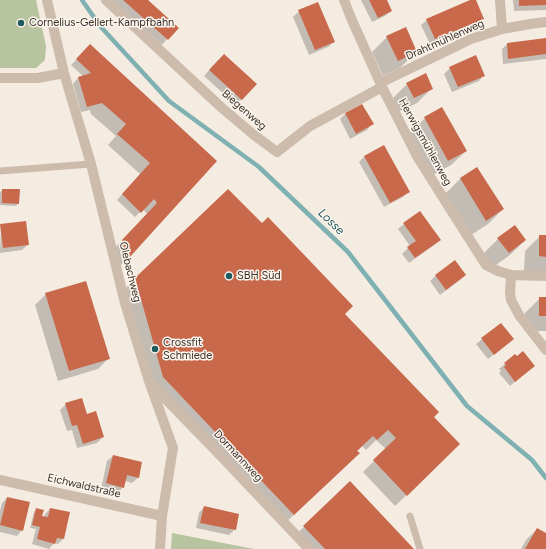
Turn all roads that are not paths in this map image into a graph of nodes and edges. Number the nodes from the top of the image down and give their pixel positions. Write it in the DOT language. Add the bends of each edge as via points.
graph roads {
  1 [pos="47,0"];
  2 [pos="106,0"];
  3 [pos="344,0"];
  4 [pos="500,0"];
  5 [pos="546,22"];
  6 [pos="502,29"];
  7 [pos="64,73"];
  8 [pos="0,78"];
  9 [pos="380,85"];
  10 [pos="91,164"];
  11 [pos="0,170"];
  12 [pos="511,276"];
  13 [pos="546,276"];
  14 [pos="546,350"];
  15 [pos="149,381"];
  16 [pos="0,480"];
  17 [pos="162,516"];
  18 [pos="410,516"];
  19 [pos="160,549"];
  20 [pos="309,549"];
  21 [pos="420,549"];
  1 -- 7 [label="street, Olebachweg"];
  2 -- 9 [label="street, Biegenweg" via="222,108 277,152 310,126"];
  3 -- 9 [label="street, Herwigsmühlenweg"];
  4 -- 6 [label="street"];
  5 -- 6 [label="street, Drahtmühlenweg"];
  6 -- 9 [label="street, Drahtmühlenweg" via="471,39"];
  7 -- 8 [label="street" via="38,78"];
  7 -- 10 [label="street, Olebachweg"];
  9 -- 12 [label="street, Herwigsmühlenweg" via="417,156 486,265"];
  10 -- 11 [label="lane"];
  10 -- 15 [label="street, Olebachweg" via="125,303"];
  12 -- 13 [label="street, Herwigsmühlenweg"];
  12 -- 14 [label="street" via="511,300"];
  15 -- 17 [label="street, Olebachweg" via="173,448"];
  15 -- 20 [label="street, Dormannweg"];
  16 -- 17 [label="street, Eichwaldstraße"];
  17 -- 19 [label="street, Olebachweg"];
  18 -- 21 [label="lane"];
}
